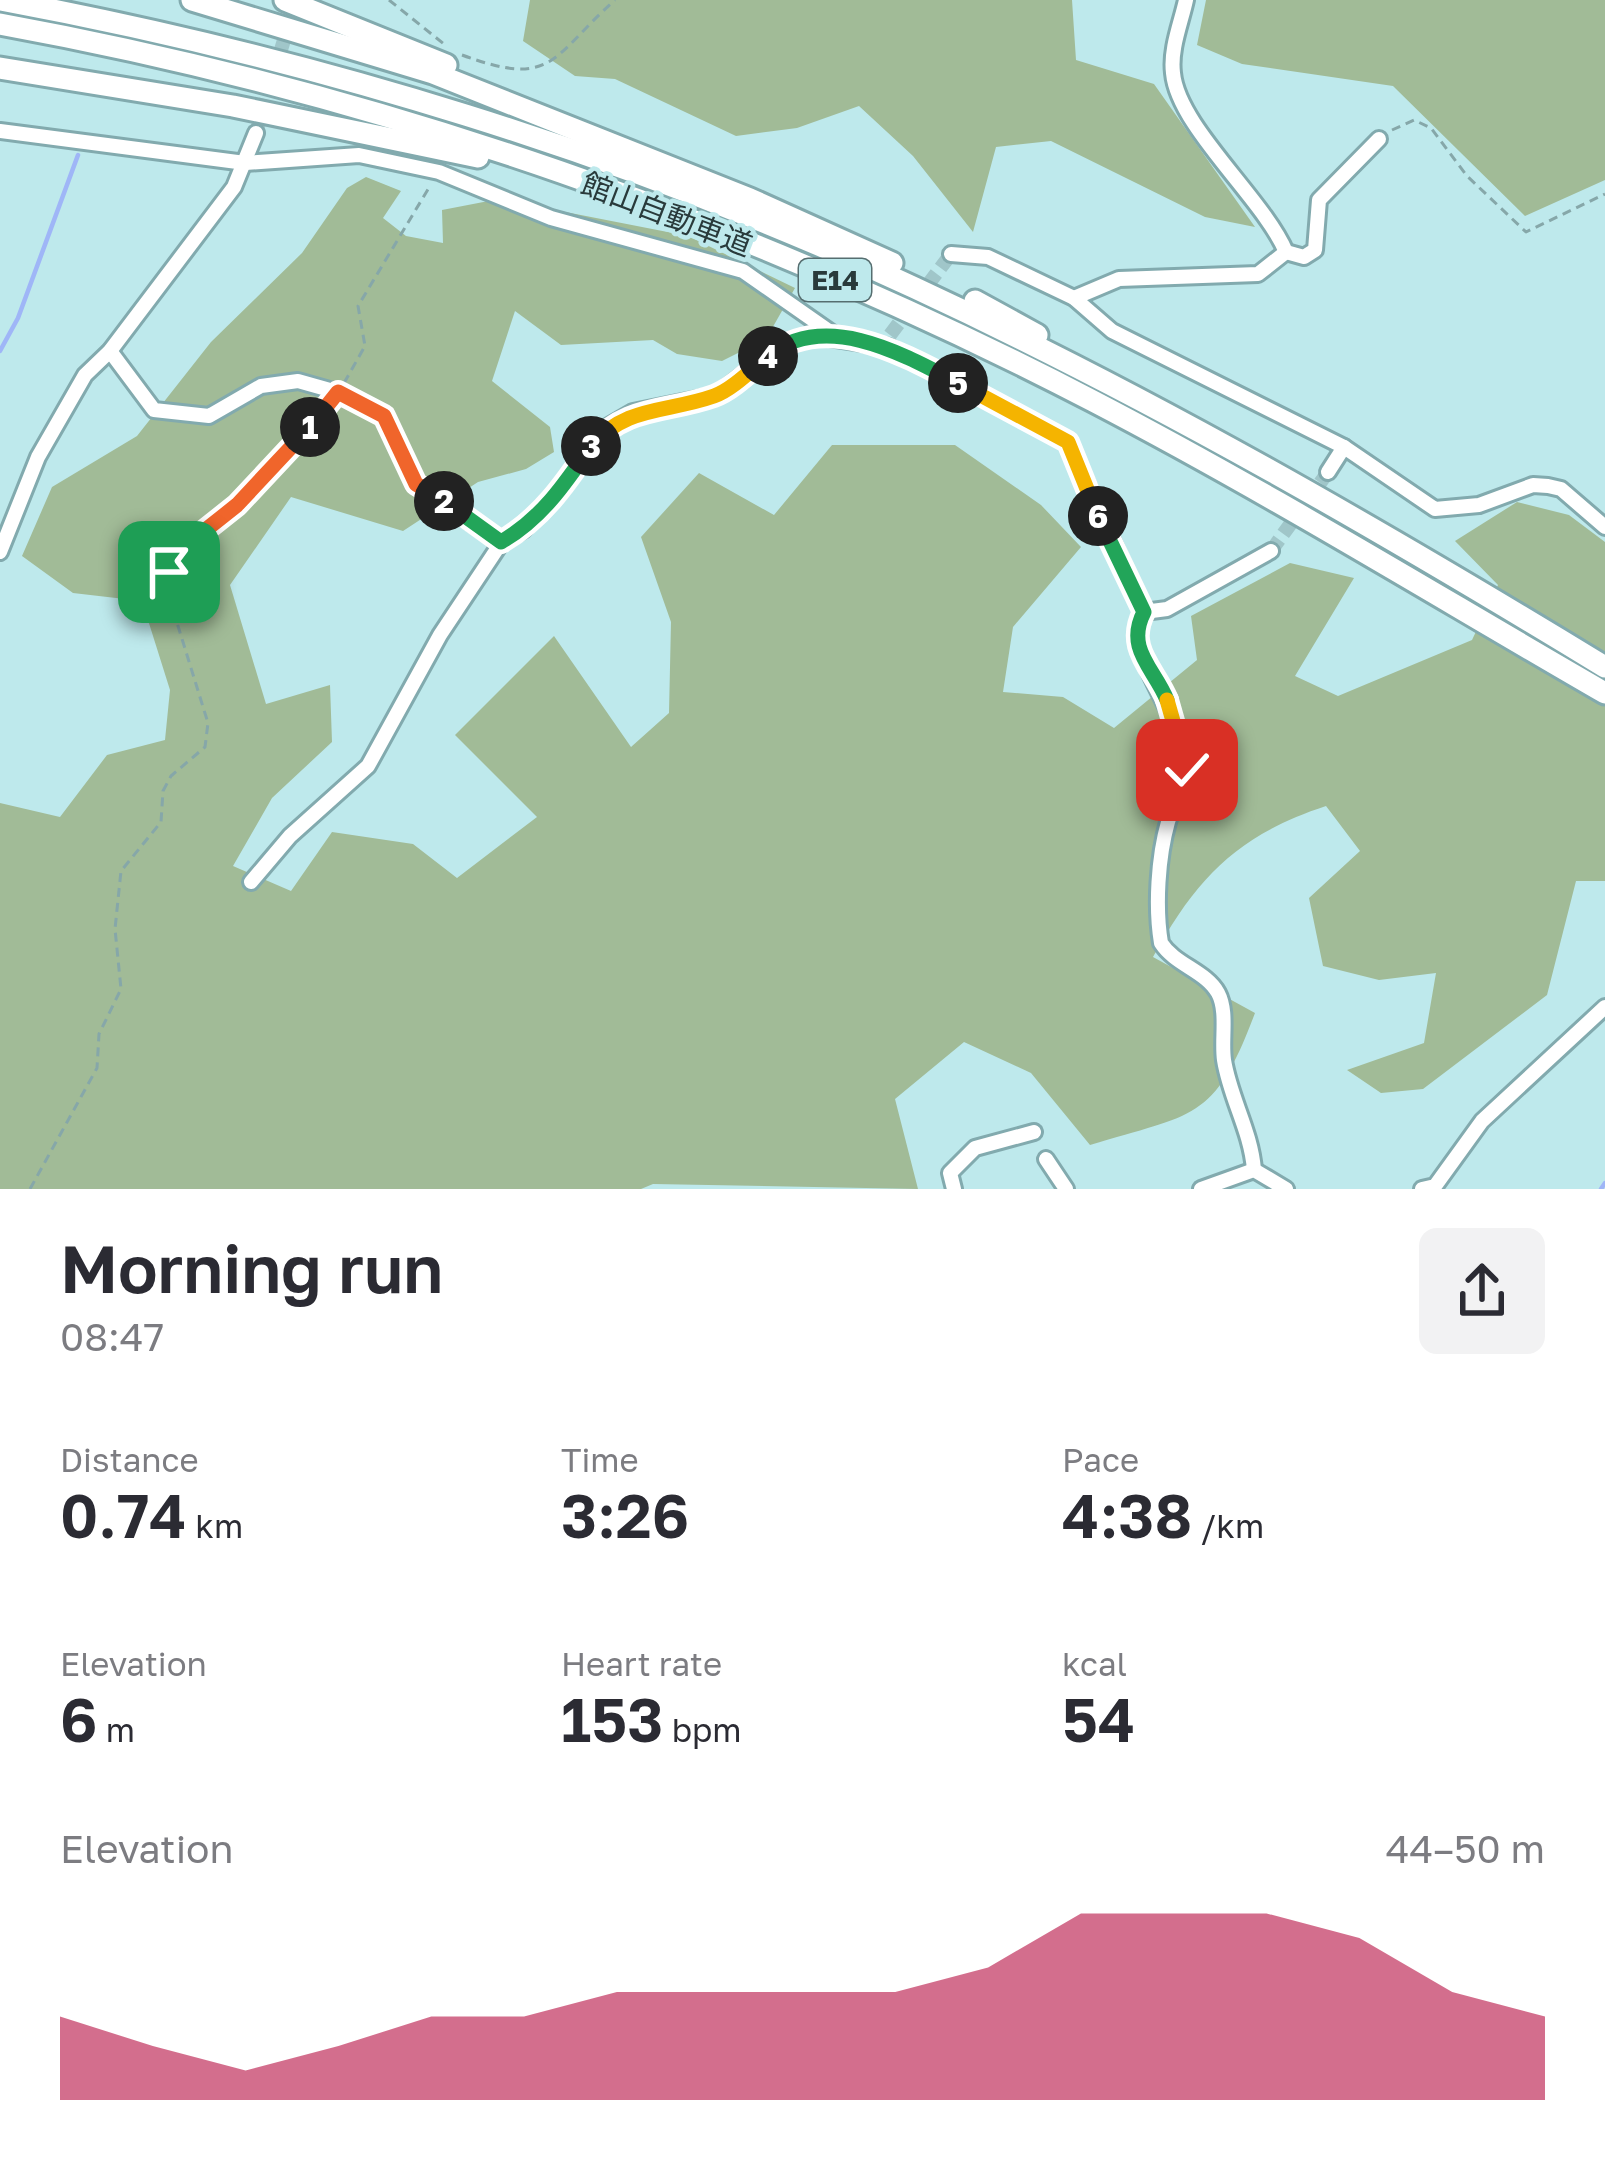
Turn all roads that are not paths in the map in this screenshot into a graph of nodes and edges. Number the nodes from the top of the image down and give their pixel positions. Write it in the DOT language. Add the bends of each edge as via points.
graph roads {
  1 [pos="1,0"];
  2 [pos="192,0"];
  3 [pos="285,0"];
  4 [pos="1186,0"];
  5 [pos="0,23"];
  6 [pos="0,68"];
  7 [pos="54,76"];
  8 [pos="0,78"];
  9 [pos="0,131"];
  10 [pos="256,133"];
  11 [pos="1379,139"];
  12 [pos="603,142"];
  13 [pos="244,163"];
  14 [pos="549,170"];
  15 [pos="1286,252"];
  16 [pos="952,254"];
  17 [pos="1074,298"];
  18 [pos="840,339"];
  19 [pos="110,351"];
  20 [pos="1099,377"];
  21 [pos="1344,447"];
  22 [pos="1328,472"];
  23 [pos="1605,527"];
  24 [pos="501,542"];
  25 [pos="0,549"];
  26 [pos="1270,551"];
  27 [pos="1144,612"];
  28 [pos="1605,668"];
  29 [pos="1605,693"];
  30 [pos="251,882"];
  31 [pos="1605,1007"];
  32 [pos="1034,1132"];
  33 [pos="1046,1159"];
  34 [pos="1254,1171"];
  35 [pos="1433,1188"];
  36 [pos="954,1189"];
  37 [pos="1066,1189"];
  38 [pos="1202,1189"];
  39 [pos="1286,1189"];
  1 -- 20 [label="highway, 館山自動車道 / E14" via="252,55 556,147 813,244"];
  2 -- 12 [label="highway" via="433,73"];
  3 -- 12 [label="highway" via="441,62"];
  4 -- 15 [label="street" via="1174,85"];
  5 -- 14 [label="highway, 館山自動車道 / E14" via="245,78"];
  6 -- 7 [label="highway"];
  7 -- 8 [label="highway"];
  7 -- 14 [label="highway"];
  9 -- 13 [label="street"];
  10 -- 13 [label="street"];
  11 -- 15 [label="street" via="1319,200 1315,250 1304,257"];
  12 -- 20 [label="highway" via="1015,320"];
  13 -- 18 [label="street" via="359,155 439,172 550,218 743,271"];
  13 -- 19 [label="street"];
  14 -- 29 [label="highway, 館山自動車道 / E14" via="804,267 1070,389"];
  15 -- 17 [label="street" via="1258,274 1119,279"];
  16 -- 17 [label="street" via="988,257"];
  17 -- 21 [label="street" via="1112,331"];
  18 -- 24 [label="street" via="810,335 777,349 717,395 621,419 523,530"];
  18 -- 27 [label="street" via="890,341 1068,442"];
  19 -- 24 [label="street" via="154,410 181,416 209,416 261,386 298,381 338,392 384,416 416,484"];
  19 -- 25 [label="street" via="64,409"];
  20 -- 28 [label="highway, 館山自動車道 / E14" via="1394,538"];
  21 -- 22 [label="street"];
  21 -- 23 [label="street" via="1436,509 1548,486"];
  24 -- 30 [label="street" via="368,766"];
  26 -- 27 [label="street" via="1167,609"];
  27 -- 34 [label="street" via="1137,647 1164,692 1187,770 1163,843 1161,944 1215,986 1224,1061 1251,1137"];
  31 -- 35 [label="street" via="1482,1121"];
  32 -- 36 [label="street" via="975,1148 950,1173"];
  33 -- 37 [label="street"];
  34 -- 38 [label="street"];
  34 -- 39 [label="street"];
}
